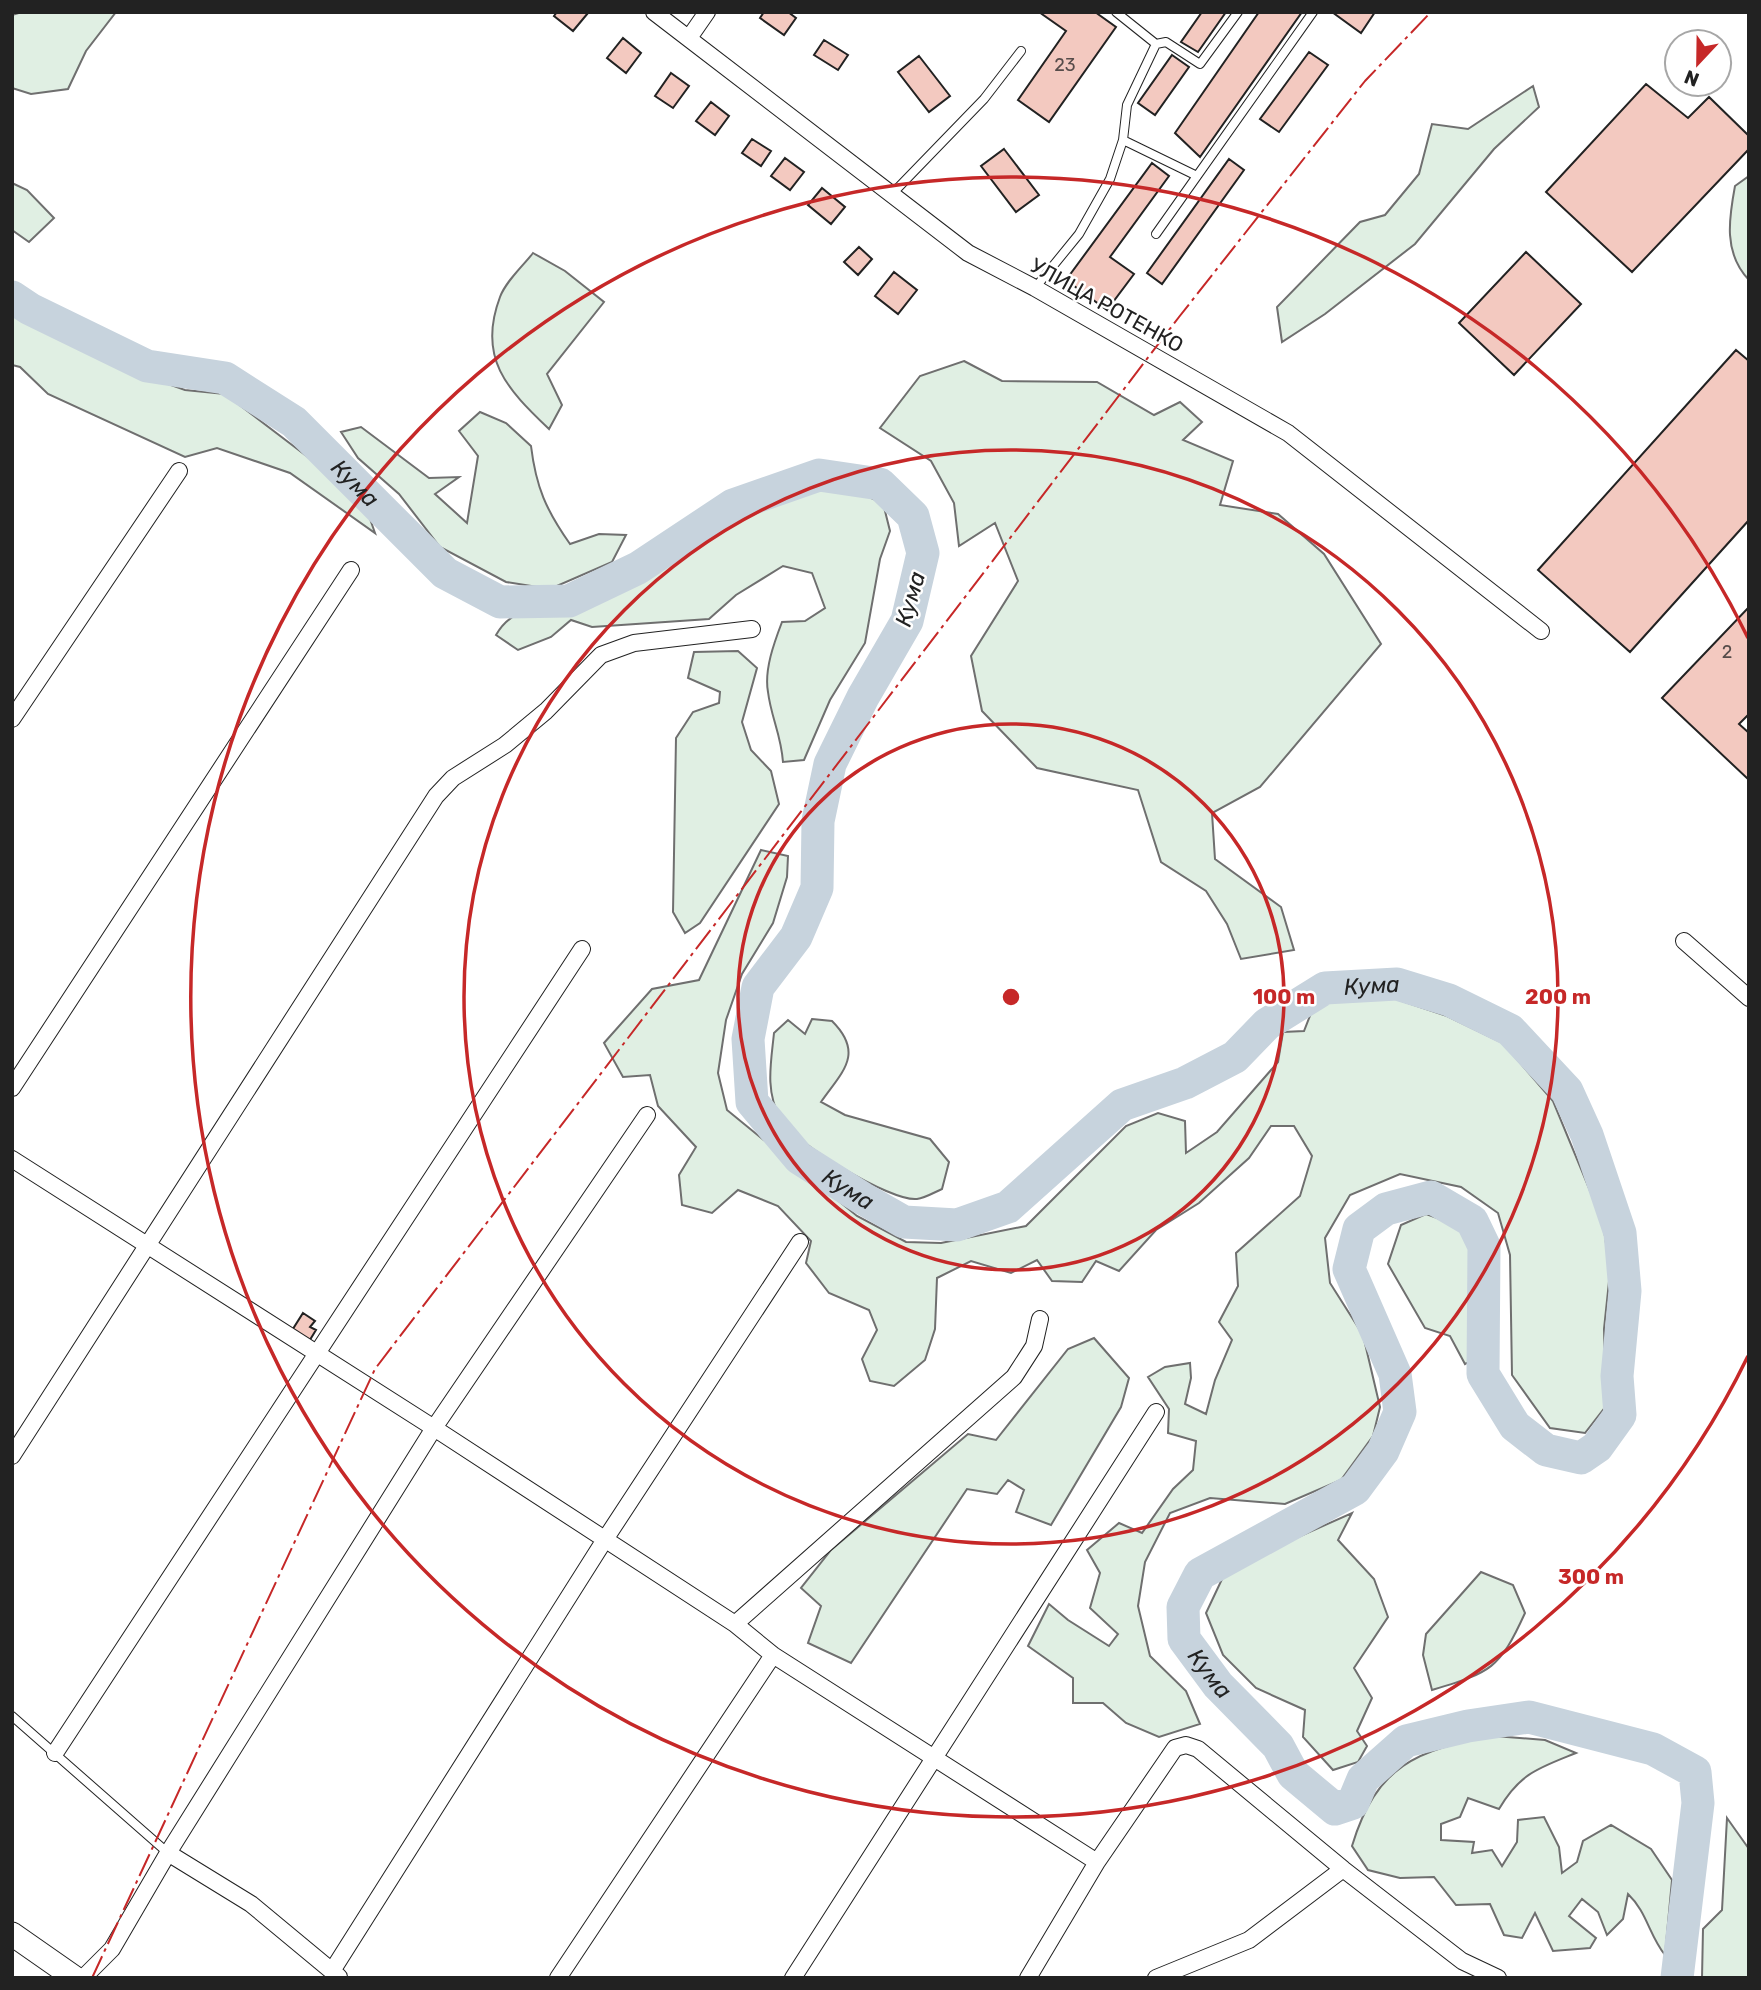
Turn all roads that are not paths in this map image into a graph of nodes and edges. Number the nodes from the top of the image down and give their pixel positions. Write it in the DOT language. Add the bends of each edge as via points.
graph roads {
  1 [pos="654,12"];
  2 [pos="708,12"];
  3 [pos="1116,12"];
  4 [pos="1238,12"];
  5 [pos="1314,12"];
  6 [pos="689,38"];
  7 [pos="1156,44"];
  8 [pos="1021,51"];
  9 [pos="1123,140"];
  10 [pos="1195,175"];
  11 [pos="892,194"];
  12 [pos="1156,234"];
  13 [pos="1035,288"];
  14 [pos="179,471"];
  15 [pos="351,570"];
  16 [pos="752,629"];
  17 [pos="1541,631"];
  18 [pos="12,719"];
  19 [pos="1684,942"];
  20 [pos="582,949"];
  21 [pos="1749,998"];
  22 [pos="12,1088"];
  23 [pos="646,1115"];
  24 [pos="12,1159"];
  25 [pos="800,1242"];
  26 [pos="147,1246"];
  27 [pos="1040,1319"];
  28 [pos="317,1354"];
  29 [pos="1156,1412"];
  30 [pos="434,1428"];
  31 [pos="12,1456"];
  32 [pos="604,1541"];
  33 [pos="735,1624"];
  34 [pos="774,1655"];
  35 [pos="12,1716"];
  36 [pos="55,1752"];
  37 [pos="934,1755"];
  38 [pos="168,1853"];
  39 [pos="1097,1862"];
  40 [pos="1343,1869"];
  41 [pos="12,1934"];
  42 [pos="67,1971"];
  43 [pos="336,1974"];
  44 [pos="83,1978"];
  45 [pos="558,1978"];
  46 [pos="793,1978"];
  47 [pos="1028,1978"];
  48 [pos="1156,1978"];
  49 [pos="1498,1978"];
  1 -- 6 [label="street, УЛИЦА РОТЕНКО"];
  2 -- 6 [label="street"];
  3 -- 7 [label="lane"];
  4 -- 7 [label="lane" via="1200,64 1166,42"];
  5 -- 10 [label="lane"];
  6 -- 11 [label="street, УЛИЦА РОТЕНКО"];
  7 -- 9 [label="lane" via="1127,105"];
  8 -- 11 [label="lane" via="984,99"];
  9 -- 10 [label="lane"];
  9 -- 13 [label="lane" via="1110,179 1079,234"];
  10 -- 12 [label="lane"];
  11 -- 13 [label="street, УЛИЦА РОТЕНКО" via="968,254"];
  13 -- 17 [label="street, УЛИЦА РОТЕНКО" via="1288,433"];
  14 -- 18 [label="street"];
  15 -- 22 [label="street"];
  16 -- 26 [label="street" via="634,643 601,655 536,720 453,778 436,796"];
  19 -- 21 [label="street"];
  20 -- 28 [label="street"];
  23 -- 30 [label="street"];
  24 -- 26 [label="street"];
  25 -- 32 [label="street"];
  26 -- 28 [label="street"];
  26 -- 31 [label="street"];
  27 -- 33 [label="street" via="1034,1346 1014,1377"];
  28 -- 30 [label="street"];
  28 -- 36 [label="street"];
  29 -- 37 [label="street"];
  30 -- 32 [label="street"];
  30 -- 38 [label="street"];
  32 -- 33 [label="street"];
  32 -- 43 [label="street"];
  33 -- 34 [label="street"];
  34 -- 37 [label="street"];
  34 -- 45 [label="street"];
  35 -- 36 [label="lane"];
  36 -- 38 [label="lane"];
  37 -- 39 [label="street"];
  37 -- 46 [label="street"];
  38 -- 43 [label="street" via="250,1904"];
  38 -- 44 [label="street" via="112,1949"];
  39 -- 40 [label="street" via="1175,1748 1186,1745 1198,1749"];
  39 -- 47 [label="street"];
  40 -- 48 [label="street" via="1249,1940"];
  40 -- 49 [label="street" via="1462,1961"];
  41 -- 42 [label="street"];
}
